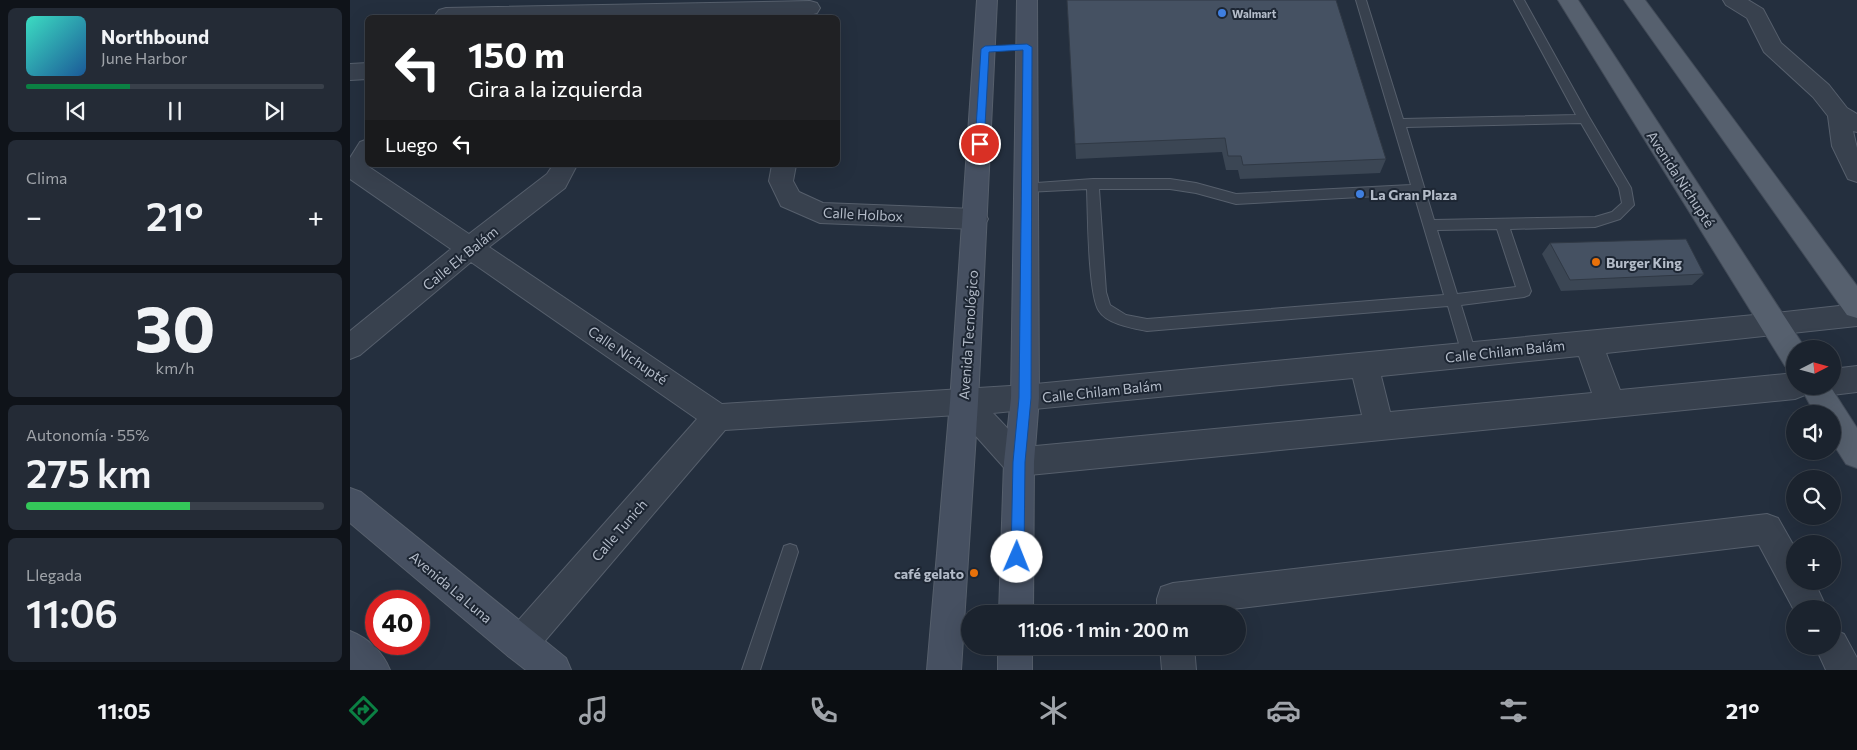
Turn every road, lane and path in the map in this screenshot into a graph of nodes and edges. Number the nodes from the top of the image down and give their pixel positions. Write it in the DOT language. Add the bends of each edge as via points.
graph roads {
  1 [pos="987,0"];
  2 [pos="1027,0"];
  3 [pos="1361,0"];
  4 [pos="1519,0"];
  5 [pos="1568,0"];
  6 [pos="1634,0"];
  7 [pos="1733,0"];
  8 [pos="1757,7"];
  9 [pos="810,9"];
  10 [pos="626,10"];
  11 [pos="448,11"];
  12 [pos="1006,48"];
  13 [pos="365,71"];
  14 [pos="350,72"];
  15 [pos="1584,119"];
  16 [pos="1848,119"];
  17 [pos="1399,123"];
  18 [pos="365,153"];
  19 [pos="564,167"];
  20 [pos="784,167"];
  21 [pos="1857,173"];
  22 [pos="1093,184"];
  23 [pos="1026,187"];
  24 [pos="1420,189"];
  25 [pos="975,219"];
  26 [pos="1430,225"];
  27 [pos="1502,225"];
  28 [pos="470,248"];
  29 [pos="1452,300"];
  30 [pos="1857,307"];
  31 [pos="1857,315"];
  32 [pos="1774,325"];
  33 [pos="1588,343"];
  34 [pos="1786,343"];
  35 [pos="350,347"];
  36 [pos="1469,354"];
  37 [pos="1364,365"];
  38 [pos="1857,379"];
  39 [pos="1841,381"];
  40 [pos="1786,387"];
  41 [pos="1025,398"];
  42 [pos="964,402"];
  43 [pos="1612,404"];
  44 [pos="718,417"];
  45 [pos="1379,426"];
  46 [pos="1841,429"];
  47 [pos="1857,454"];
  48 [pos="1019,462"];
  49 [pos="350,502"];
  50 [pos="790,552"];
  51 [pos="1786,562"];
  52 [pos="1016,605"];
  53 [pos="1182,605"];
  54 [pos="520,644"];
  55 [pos="350,648"];
  56 [pos="1015,655"];
  57 [pos="1178,655"];
  58 [pos="1837,655"];
  59 [pos="373,670"];
  60 [pos="554,670"];
  61 [pos="751,670"];
  62 [pos="944,670"];
  63 [pos="1015,670"];
  64 [pos="1179,670"];
  65 [pos="1845,670"];
  1 -- 12 [label="street, Avenida Tecnológico"];
  2 -- 12 [label="street, Avenida Tecnológico"];
  3 -- 17 [label="lane"];
  4 -- 15 [label="lane"];
  5 -- 32 [label="main road, Avenida Nichupté"];
  6 -- 30 [label="main road"];
  7 -- 8 [label="street"];
  8 -- 16 [label="street" via="1772,47"];
  9 -- 10 [label="street"];
  10 -- 11 [label="street"];
  12 -- 23 [label="street, Avenida Tecnológico"];
  12 -- 25 [label="street, Avenida Tecnológico"];
  13 -- 14 [label="street"];
  15 -- 17 [label="lane"];
  15 -- 27 [label="lane" via="1626,188 1628,205 1616,216 1595,222"];
  16 -- 21 [label="street" via="1844,146"];
  17 -- 24 [label="lane"];
  18 -- 28 [label="street, Calle Nichupté" via="354,170"];
  19 -- 28 [label="street, Calle Ek Balám" via="556,181"];
  20 -- 25 [label="street, Calle Holbox" via="781,180 790,199 820,213"];
  22 -- 23 [label="lane"];
  22 -- 24 [label="lane" via="1170,184 1236,199"];
  22 -- 29 [label="lane" via="1099,292 1104,308 1122,320 1147,325"];
  23 -- 41 [label="street, Avenida Tecnológico"];
  24 -- 26 [label="lane"];
  25 -- 42 [label="street, Avenida Tecnológico"];
  26 -- 27 [label="lane"];
  26 -- 29 [label="lane"];
  27 -- 29 [label="lane" via="1524,291"];
  28 -- 35 [label="street, Calle Ek Balám"];
  28 -- 44 [label="street, Calle Nichupté"];
  29 -- 36 [label="lane"];
  31 -- 32 [label="street, Calle Chilam Balám"];
  32 -- 33 [label="street, Calle Chilam Balám"];
  32 -- 34 [label="main road, Avenida Nichupté"];
  33 -- 36 [label="street, Calle Chilam Balám"];
  33 -- 43 [label="street"];
  36 -- 37 [label="street, Calle Chilam Balám"];
  37 -- 41 [label="street, Calle Chilam Balám"];
  37 -- 45 [label="street"];
  38 -- 39 [label="street"];
  40 -- 43 [label="street"];
  41 -- 42 [label="street, Calle Chilam Balám"];
  41 -- 48 [label="street, Avenida Tecnológico"];
  42 -- 44 [label="street"];
  42 -- 48 [label="street"];
  42 -- 62 [label="street, Avenida Tecnológico"];
  43 -- 45 [label="street"];
  44 -- 54 [label="street, Calle Tunich"];
  45 -- 48 [label="street"];
  46 -- 47 [label="main road"];
  48 -- 52 [label="street, Avenida Tecnológico"];
  49 -- 54 [label="street, Avenida La Luna"];
  50 -- 61 [label="lane"];
  51 -- 53 [label="street" via="1767,529"];
  54 -- 60 [label="street, Avenida La Luna"];
  55 -- 59 [label="street"];
  56 -- 63 [label="street"];
  57 -- 64 [label="street"];
  58 -- 65 [label="street"];
}
